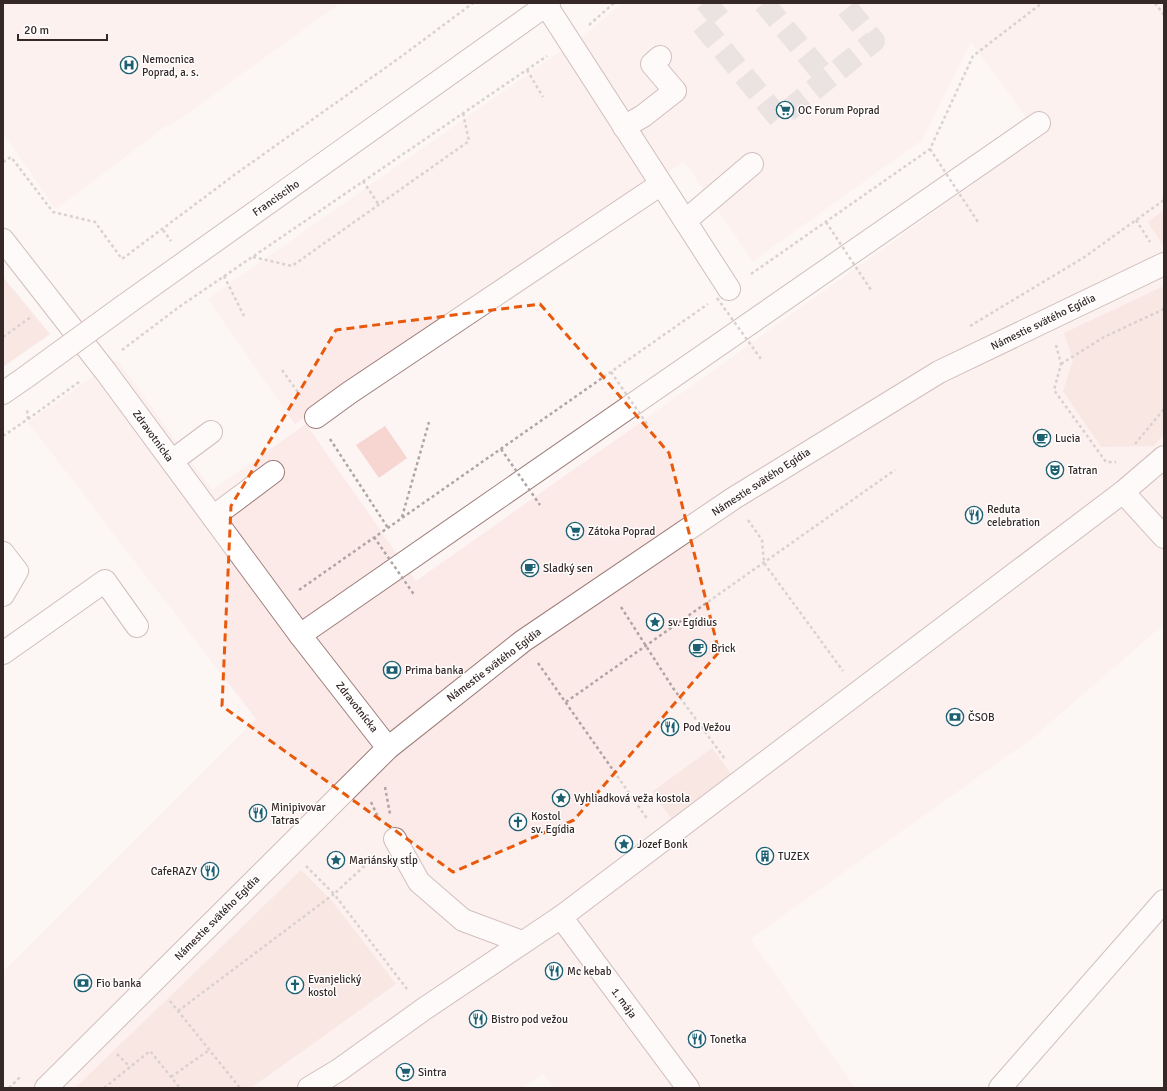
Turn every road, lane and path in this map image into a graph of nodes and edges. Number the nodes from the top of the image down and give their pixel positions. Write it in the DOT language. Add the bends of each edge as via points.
graph roads {
  1 [pos="472,3"];
  2 [pos="614,3"];
  3 [pos="1155,3"];
  4 [pos="548,4"];
  5 [pos="1164,15"];
  6 [pos="569,41"];
  7 [pos="660,56"];
  8 [pos="527,70"];
  9 [pos="543,97"];
  10 [pos="464,113"];
  11 [pos="1039,123"];
  12 [pos="624,127"];
  13 [pos="930,149"];
  14 [pos="3,162"];
  15 [pos="752,164"];
  16 [pos="363,182"];
  17 [pos="661,184"];
  18 [pos="380,205"];
  19 [pos="685,220"];
  20 [pos="1136,220"];
  21 [pos="826,222"];
  22 [pos="978,222"];
  23 [pos="3,240"];
  24 [pos="1151,244"];
  25 [pos="252,256"];
  26 [pos="1164,264"];
  27 [pos="224,276"];
  28 [pos="871,290"];
  29 [pos="723,294"];
  30 [pos="1164,309"];
  31 [pos="32,316"];
  32 [pos="244,316"];
  33 [pos="1049,319"];
  34 [pos="3,336"];
  35 [pos="118,353"];
  36 [pos="761,359"];
  37 [pos="1061,364"];
  38 [pos="282,370"];
  39 [pos="611,372"];
  40 [pos="81,380"];
  41 [pos="3,393"];
  42 [pos="27,404"];
  43 [pos="1164,409"];
  44 [pos="316,417"];
  45 [pos="28,419"];
  46 [pos="429,422"];
  47 [pos="647,424"];
  48 [pos="210,432"];
  49 [pos="3,436"];
  50 [pos="502,449"];
  51 [pos="1132,449"];
  52 [pos="1164,457"];
  53 [pos="1122,458"];
  54 [pos="172,461"];
  55 [pos="895,470"];
  56 [pos="273,472"];
  57 [pos="1123,492"];
  58 [pos="540,505"];
  59 [pos="213,517"];
  60 [pos="402,518"];
  61 [pos="388,528"];
  62 [pos="1159,531"];
  63 [pos="762,540"];
  64 [pos="3,553"];
  65 [pos="764,563"];
  66 [pos="318,578"];
  67 [pos="607,585"];
  68 [pos="3,595"];
  69 [pos="415,596"];
  70 [pos="137,626"];
  71 [pos="300,635"];
  72 [pos="523,641"];
  73 [pos="647,646"];
  74 [pos="3,653"];
  75 [pos="844,672"];
  76 [pos="566,702"];
  77 [pos="706,735"];
  78 [pos="388,748"];
  79 [pos="367,769"];
  80 [pos="635,802"];
  81 [pos="392,841"];
  82 [pos="287,848"];
  83 [pos="334,894"];
  84 [pos="1164,901"];
  85 [pos="561,917"];
  86 [pos="522,942"];
  87 [pos="153,981"];
  88 [pos="402,983"];
  89 [pos="178,1011"];
  90 [pos="209,1050"];
  91 [pos="171,1077"];
  92 [pos="46,1088"];
  93 [pos="104,1088"];
  94 [pos="180,1088"];
  95 [pos="240,1088"];
  96 [pos="309,1088"];
  97 [pos="688,1088"];
  98 [pos="1000,1088"];
  1 -- 14 [label="path" via="122,259 95,222 52,212 10,157"];
  2 -- 6 [label="path"];
  3 -- 5 [label="path"];
  4 -- 6 [label="street"];
  4 -- 41 [label="street, Francisciho, bridge"];
  6 -- 8 [label="path"];
  6 -- 12 [label="street"];
  7 -- 12 [label="street" via="652,64 675,91"];
  8 -- 9 [label="path"];
  8 -- 10 [label="path"];
  10 -- 16 [label="path"];
  10 -- 18 [label="path" via="469,141"];
  11 -- 71 [label="street"];
  12 -- 17 [label="street"];
  13 -- 22 [label="path, bridge"];
  15 -- 19 [label="street"];
  16 -- 18 [label="path"];
  16 -- 25 [label="path"];
  17 -- 19 [label="street"];
  17 -- 44 [label="street"];
  18 -- 25 [label="path" via="292,266"];
  19 -- 29 [label="street"];
  20 -- 24 [label="path"];
  21 -- 28 [label="path, bridge"];
  23 -- 54 [label="street, Zdravotnícka"];
  25 -- 27 [label="path"];
  26 -- 33 [label="street, Námestie svätého Egídia"];
  27 -- 32 [label="path"];
  27 -- 35 [label="path"];
  29 -- 36 [label="path, bridge"];
  30 -- 37 [label="path" via="1104,337"];
  31 -- 34 [label="path"];
  33 -- 37 [label="path"];
  33 -- 67 [label="street, Námestie svätého Egídia" via="939,372 734,498"];
  37 -- 53 [label="path" via="1054,390 1106,462 1117,462"];
  38 -- 44 [label="path"];
  39 -- 47 [label="path, bridge"];
  40 -- 45 [label="path"];
  42 -- 45 [label="path"];
  43 -- 51 [label="path"];
  44 -- 61 [label="path"];
  45 -- 49 [label="path"];
  46 -- 60 [label="path"];
  48 -- 54 [label="street"];
  50 -- 58 [label="path, bridge"];
  52 -- 57 [label="street"];
  54 -- 59 [label="street, Zdravotnícka"];
  55 -- 65 [label="path"];
  56 -- 59 [label="street"];
  57 -- 62 [label="street"];
  57 -- 85 [label="street"];
  59 -- 71 [label="street, Zdravotnícka"];
  63 -- 65 [label="path"];
  64 -- 68 [label="street" via="17,571"];
  65 -- 73 [label="path"];
  65 -- 75 [label="path"];
  66 -- 69 [label="path, bridge" via="374,537"];
  67 -- 72 [label="street, Námestie svätého Egídia"];
  67 -- 73 [label="path"];
  70 -- 74 [label="street" via="105,582"];
  71 -- 78 [label="street, Zdravotnícka"];
  72 -- 76 [label="path"];
  72 -- 78 [label="street, Námestie svätého Egídia"];
  73 -- 76 [label="path"];
  73 -- 77 [label="path"];
  76 -- 80 [label="path"];
  78 -- 79 [label="street, Námestie svätého Egídia"];
  78 -- 81 [label="path" via="383,772"];
  79 -- 81 [label="path" via="366,790"];
  79 -- 82 [label="street, Námestie svätého Egídia"];
  81 -- 83 [label="path"];
  81 -- 86 [label="street" via="419,882 463,920"];
  82 -- 83 [label="path"];
  82 -- 87 [label="street, Námestie svätého Egídia"];
  83 -- 88 [label="path"];
  83 -- 89 [label="path"];
  84 -- 98 [label="street"];
  85 -- 86 [label="street"];
  85 -- 97 [label="street, 1. mája"];
  86 -- 96 [label="street" via="339,1070"];
  87 -- 89 [label="path"];
  87 -- 92 [label="street, Námestie svätého Egídia"];
  89 -- 90 [label="path"];
  90 -- 91 [label="path"];
  90 -- 95 [label="path"];
  91 -- 93 [label="path" via="150,1051"];
  91 -- 94 [label="path"];
}
